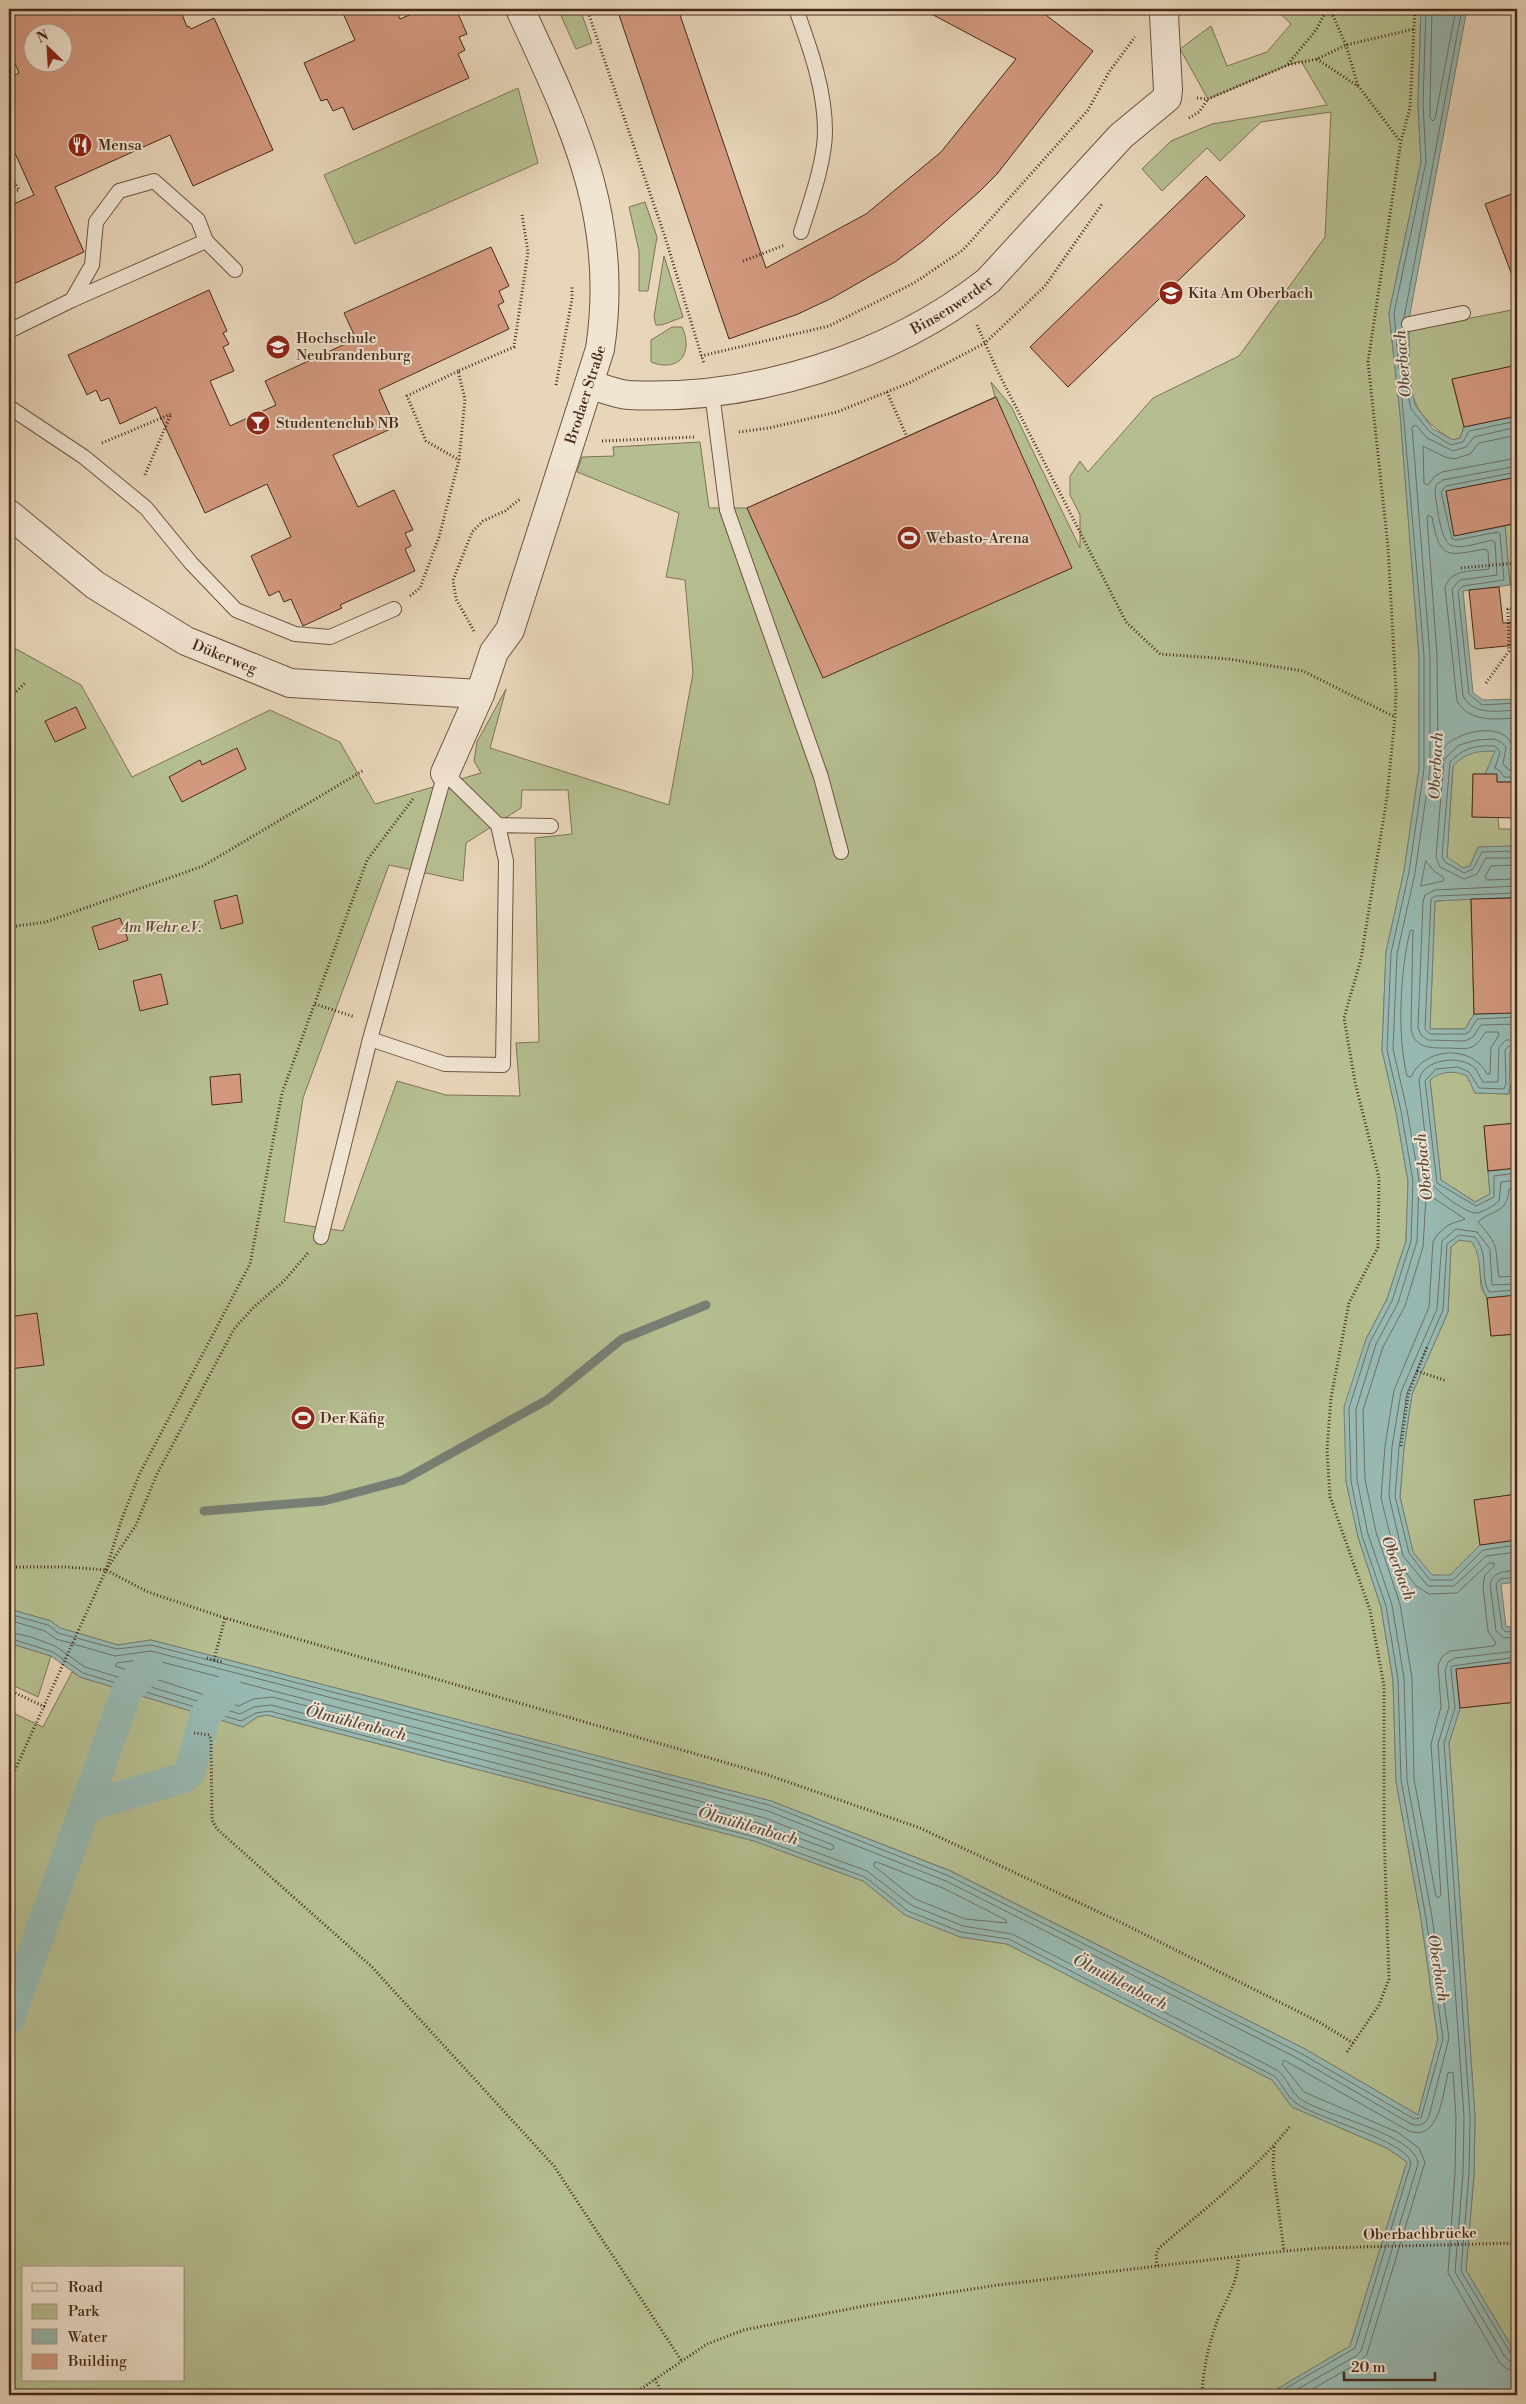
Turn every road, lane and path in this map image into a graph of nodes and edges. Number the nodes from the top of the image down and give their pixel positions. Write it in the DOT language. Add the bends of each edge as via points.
graph roads {
  1 [pos="520,9"];
  2 [pos="587,9"];
  3 [pos="796,9"];
  4 [pos="1328,9"];
  5 [pos="1414,9"];
  6 [pos="1161,10"];
  7 [pos="1414,29"];
  8 [pos="1346,45"];
  9 [pos="1317,59"];
  10 [pos="13,60"];
  11 [pos="9,62"];
  12 [pos="1288,64"];
  13 [pos="1359,87"];
  14 [pos="1167,98"];
  15 [pos="1401,141"];
  16 [pos="9,173"];
  17 [pos="9,195"];
  18 [pos="522,215"];
  19 [pos="801,232"];
  20 [pos="206,241"];
  21 [pos="743,261"];
  22 [pos="235,270"];
  23 [pos="572,280"];
  24 [pos="72,300"];
  25 [pos="964,300"];
  26 [pos="1463,313"];
  27 [pos="1409,324"];
  28 [pos="9,331"];
  29 [pos="701,356"];
  30 [pos="458,371"];
  31 [pos="589,384"];
  32 [pos="887,392"];
  33 [pos="712,393"];
  34 [pos="554,394"];
  35 [pos="9,407"];
  36 [pos="907,437"];
  37 [pos="79,453"];
  38 [pos="459,460"];
  39 [pos="524,496"];
  40 [pos="134,498"];
  41 [pos="9,514"];
  42 [pos="1517,562"];
  43 [pos="1461,568"];
  44 [pos="1517,608"];
  45 [pos="394,609"];
  46 [pos="494,652"];
  47 [pos="26,682"];
  48 [pos="1486,683"];
  49 [pos="480,694"];
  50 [pos="9,699"];
  51 [pos="1395,717"];
  52 [pos="364,770"];
  53 [pos="445,773"];
  54 [pos="418,791"];
  55 [pos="498,825"];
  56 [pos="551,826"];
  57 [pos="840,852"];
  58 [pos="9,927"];
  59 [pos="315,1004"];
  60 [pos="374,1023"];
  61 [pos="370,1039"];
  62 [pos="322,1237"];
  63 [pos="1426,1347"];
  64 [pos="1417,1371"];
  65 [pos="1448,1381"];
  66 [pos="1401,1446"];
  67 [pos="9,1568"];
  68 [pos="106,1570"];
  69 [pos="225,1618"];
  70 [pos="207,1658"];
  71 [pos="214,1660"];
  72 [pos="223,1662"];
  73 [pos="9,1690"];
  74 [pos="45,1706"];
  75 [pos="194,1733"];
  76 [pos="9,1784"];
  77 [pos="1353,2043"];
  78 [pos="1347,2052"];
  79 [pos="1291,2125"];
  80 [pos="1274,2146"];
  81 [pos="1517,2243"];
  82 [pos="1284,2251"];
  83 [pos="1238,2257"];
  84 [pos="1157,2266"];
  85 [pos="680,2360"];
  86 [pos="655,2379"];
  87 [pos="632,2395"];
  88 [pos="663,2395"];
  89 [pos="1202,2395"];
  1 -- 31 [label="street, Brodaer Straße" via="584,156 602,230 605,318"];
  2 -- 29 [label="path" via="668,246"];
  3 -- 19 [label="lane" via="821,91 825,132 816,182"];
  4 -- 8 [label="path"];
  4 -- 12 [label="path" via="1316,30"];
  5 -- 7 [label="path"];
  6 -- 14 [label="street"];
  6 -- 29 [label="path" via="1108,72 1088,110 963,250 914,283 829,326"];
  7 -- 8 [label="path"];
  7 -- 15 [label="path" via="1410,108"];
  8 -- 9 [label="path"];
  8 -- 13 [label="path"];
  9 -- 12 [label="path"];
  9 -- 13 [label="path"];
  10 -- 11 [label="path"];
  12 -- 14 [label="path" via="1208,99"];
  13 -- 15 [label="path"];
  14 -- 25 [label="street, Binsenwerder" via="1121,136 988,281"];
  15 -- 51 [label="path" via="1368,362 1388,546"];
  16 -- 17 [label="path" via="19,190"];
  18 -- 30 [label="path" via="528,252 514,347"];
  19 -- 21 [label="path" via="787,244"];
  20 -- 22 [label="lane"];
  20 -- 24 [label="lane"];
  20 -- 24 [label="lane" via="198,220 154,180 119,191 96,222 92,265"];
  23 -- 34 [label="path" via="572,299"];
  24 -- 28 [label="lane"];
  25 -- 33 [label="street, Binsenwerder" via="888,342 819,371"];
  25 -- 51 [label="path" via="1126,622 1160,654 1230,659 1303,671"];
  26 -- 27 [label="lane"];
  29 -- 33 [label="path"];
  30 -- 38 [label="path" via="465,399"];
  30 -- 38 [label="path" via="407,396 426,441"];
  31 -- 33 [label="street, Binsenwerder" via="627,395"];
  31 -- 46 [label="street, Brodaer Straße" via="510,630"];
  32 -- 36 [label="path"];
  33 -- 57 [label="lane" via="727,510 821,777"];
  35 -- 37 [label="lane"];
  37 -- 40 [label="lane"];
  37 -- 40 [label="path" via="171,414"];
  38 -- 45 [label="path" via="439,537 420,588"];
  39 -- 46 [label="path" via="505,511 483,521 472,532 453,580 456,599 477,638"];
  40 -- 45 [label="lane" via="236,610 295,634 330,637"];
  41 -- 49 [label="street, Dükerweg" via="95,585 186,641 290,683"];
  42 -- 43 [label="path"];
  44 -- 48 [label="path" via="1508,609 1509,651"];
  46 -- 49 [label="street, Brodaer Straße"];
  47 -- 50 [label="path"];
  49 -- 53 [label="street, Brodaer Straße"];
  51 -- 77 [label="path" via="1387,797 1361,959 1344,1018 1355,1082 1379,1178 1378,1246 1349,1303 1331,1398 1327,1450 1330,1497 1370,1610 1384,1686 1389,1979 1379,2005"];
  52 -- 58 [label="path" via="203,866 46,922"];
  53 -- 55 [label="lane"];
  53 -- 60 [label="lane"];
  54 -- 59 [label="path" via="367,860"];
  55 -- 56 [label="lane"];
  55 -- 61 [label="lane" via="506,861 503,1065 445,1064"];
  59 -- 60 [label="path"];
  59 -- 68 [label="path" via="282,1093 250,1264 140,1473"];
  60 -- 61 [label="lane"];
  61 -- 62 [label="lane"];
  62 -- 68 [label="path" via="284,1281 234,1330 156,1476 136,1525"];
  63 -- 64 [label="path"];
  64 -- 65 [label="path"];
  64 -- 66 [label="path" via="1408,1395"];
  67 -- 68 [label="path"];
  68 -- 69 [label="path" via="148,1592"];
  68 -- 74 [label="path"];
  69 -- 71 [label="path"];
  69 -- 77 [label="path" via="765,1774 920,1828 1120,1922 1319,2022"];
  70 -- 71 [label="path"];
  71 -- 72 [label="path"];
  73 -- 74 [label="path"];
  74 -- 76 [label="path"];
  75 -- 85 [label="path" via="209,1735 211,1739 212,1820 217,1829 371,1966 554,2166"];
  77 -- 78 [label="path"];
  79 -- 80 [label="path"];
  80 -- 82 [label="path" via="1273,2167"];
  80 -- 84 [label="path" via="1159,2248"];
  81 -- 82 [label="path, Oberbachbrücke"];
  82 -- 83 [label="path, Oberbachbrücke"];
  83 -- 84 [label="path, Oberbachbrücke"];
  83 -- 89 [label="path" via="1236,2282 1218,2319 1203,2373"];
  84 -- 85 [label="path, Oberbachbrücke" via="998,2285 869,2305 744,2330 707,2344"];
  85 -- 86 [label="path, Oberbachbrücke"];
  86 -- 87 [label="path, Oberbachbrücke"];
  86 -- 88 [label="path"];
}
